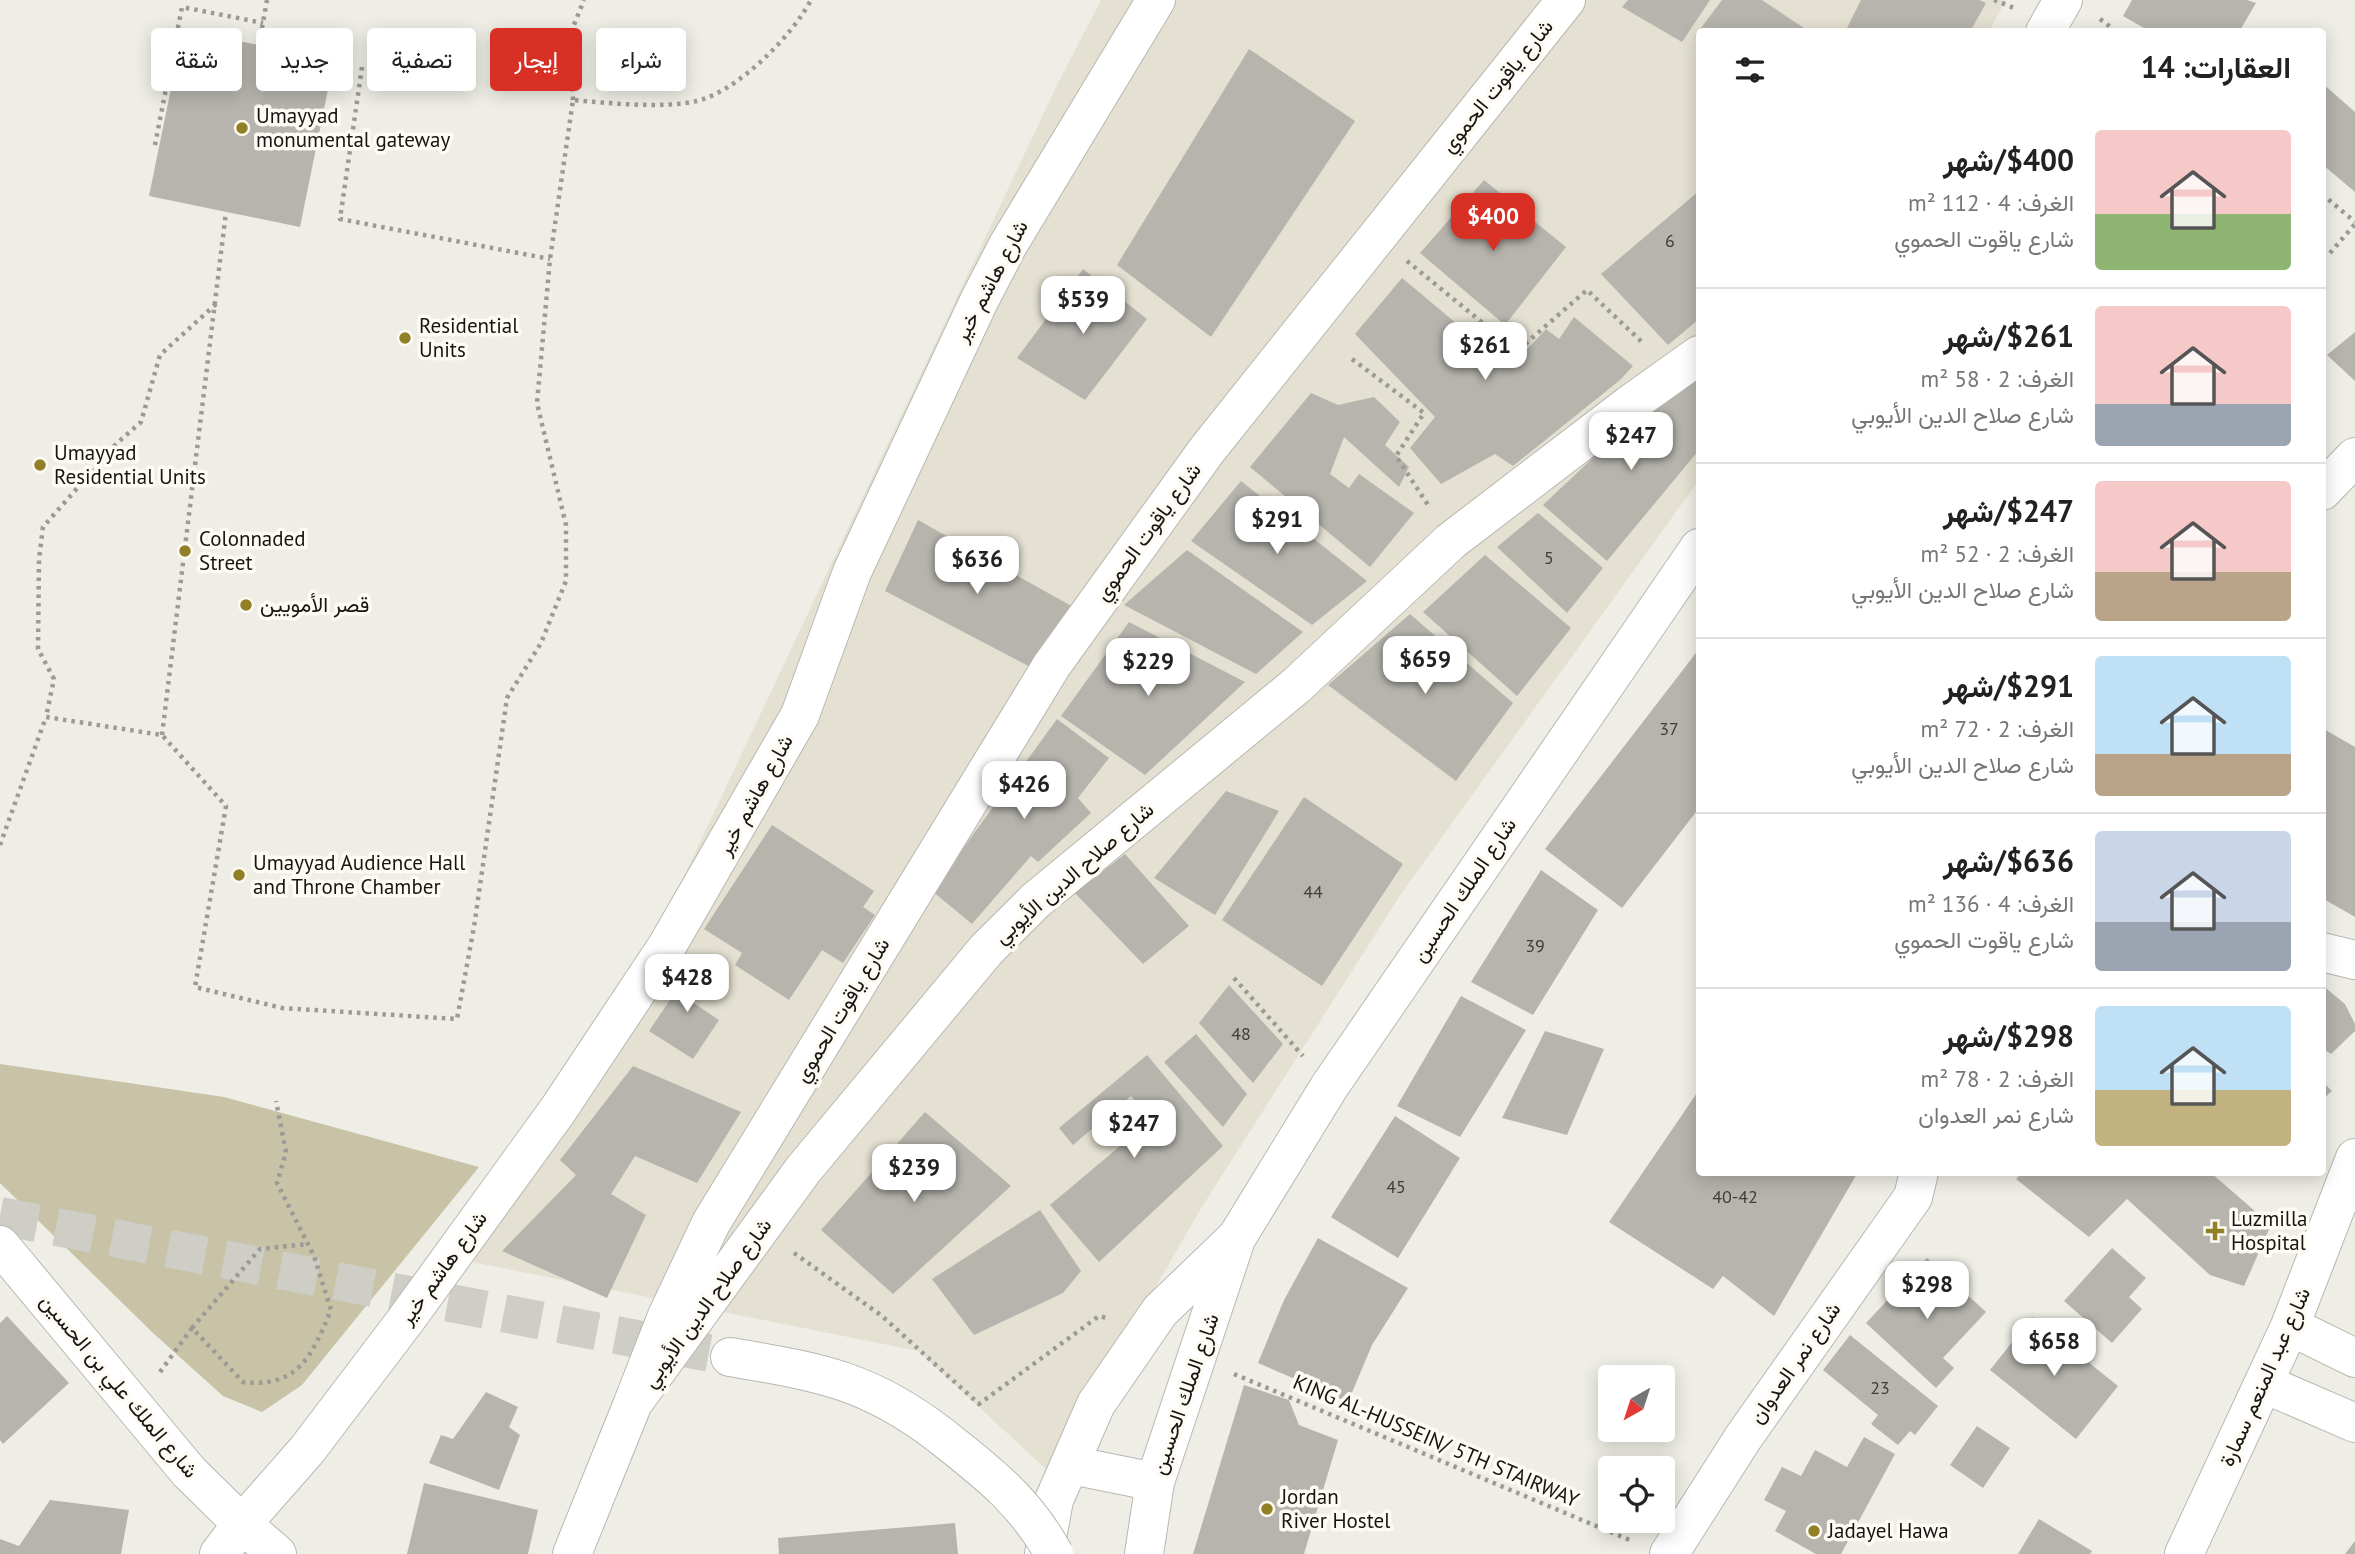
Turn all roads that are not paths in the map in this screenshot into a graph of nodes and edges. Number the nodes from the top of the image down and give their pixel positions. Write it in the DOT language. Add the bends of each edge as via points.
graph roads {
  1 [pos="1156,0"];
  2 [pos="1566,0"];
  3 [pos="2063,0"];
  4 [pos="2047,28"];
  5 [pos="1687,364"];
  6 [pos="2355,457"];
  7 [pos="2326,487"];
  8 [pos="1696,552"];
  9 [pos="2326,952"];
  10 [pos="2355,960"];
  11 [pos="768,1130"];
  12 [pos="2355,1158"];
  13 [pos="803,1170"];
  14 [pos="1934,1176"];
  15 [pos="1916,1185"];
  16 [pos="1237,1237"];
  17 [pos="0,1245"];
  18 [pos="2291,1326"];
  19 [pos="730,1357"];
  20 [pos="2355,1358"];
  21 [pos="2265,1384"];
  22 [pos="633,1403"];
  23 [pos="2355,1423"];
  24 [pos="1072,1465"];
  25 [pos="1155,1482"];
  26 [pos="242,1524"];
  27 [pos="1652,1549"];
  28 [pos="219,1554"];
  29 [pos="277,1554"];
  30 [pos="572,1554"];
  31 [pos="1044,1554"];
  32 [pos="1054,1554"];
  33 [pos="1144,1554"];
  34 [pos="2184,1554"];
  1 -- 26 [label="street, شارع هاشم خير" via="984,289 852,572 800,715 674,936 558,1110 413,1311 307,1450"];
  2 -- 11 [label="street, شارع ياقوت الحموي" via="1207,450 1052,666"];
  3 -- 4 [label="street"];
  5 -- 13 [label="street, شارع صلاح الدين الأيوبي" via="1451,541 1297,685 1035,901 986,950"];
  6 -- 7 [label="street"];
  8 -- 16 [label="street, شارع الملك الحسين" via="1329,1087"];
  9 -- 10 [label="street"];
  11 -- 13 [label="street"];
  11 -- 22 [label="street, شارع ياقوت الحموي" via="711,1223"];
  12 -- 18 [label="street, شارع عبد المنعم سمارة"];
  13 -- 22 [label="street, شارع صلاح الدين الأيوبي"];
  14 -- 15 [label="street, شارع نمر العدوان"];
  15 -- 27 [label="street, شارع نمر العدوان" via="1743,1438"];
  16 -- 24 [label="street, شارع الملك الحسين" via="1160,1311 1096,1404"];
  16 -- 25 [label="street, شارع الملك الحسين"];
  17 -- 26 [label="street, شارع الملك علي بن الحسين" via="189,1472"];
  18 -- 20 [label="street"];
  18 -- 21 [label="street, شارع عبد المنعم سمارة"];
  19 -- 32 [label="street, bridge" via="819,1372 858,1384 940,1435 991,1476 1033,1517"];
  21 -- 23 [label="street"];
  21 -- 34 [label="street, شارع عبد المنعم سمارة"];
  22 -- 30 [label="street, شارع صلاح الدين الأيوبي"];
  24 -- 25 [label="street"];
  24 -- 31 [label="street, شارع الملك الحسين" via="1054,1500"];
  25 -- 33 [label="street, شارع الملك الحسين"];
  26 -- 28 [label="street, شارع هاشم خير"];
  26 -- 29 [label="street"];
}
